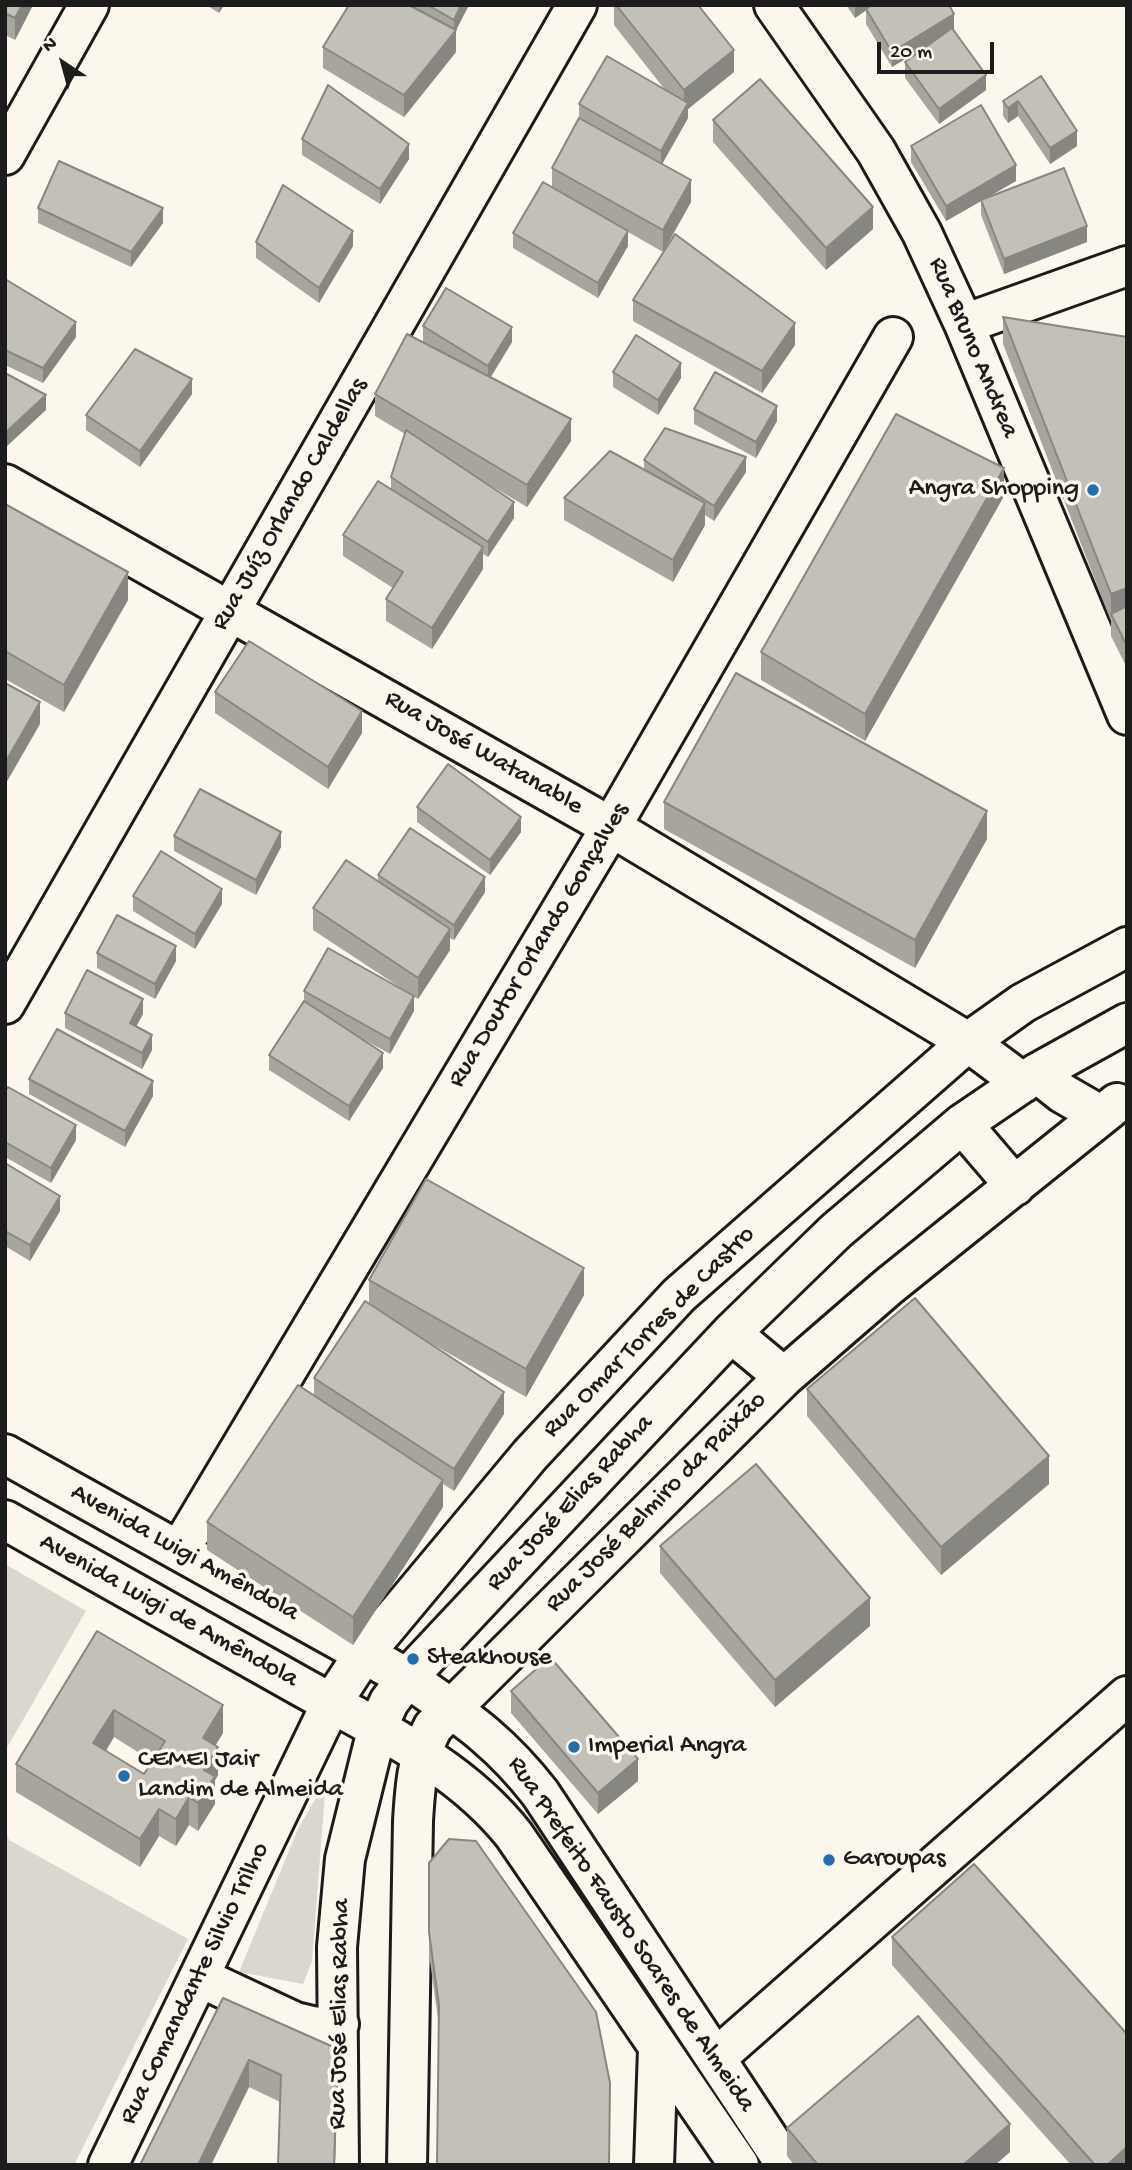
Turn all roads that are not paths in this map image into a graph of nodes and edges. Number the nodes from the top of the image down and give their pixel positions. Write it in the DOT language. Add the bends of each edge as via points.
graph roads {
  1 [pos="89,5"];
  2 [pos="577,5"];
  3 [pos="774,5"];
  4 [pos="19,99"];
  5 [pos="5,155"];
  6 [pos="1127,266"];
  7 [pos="964,324"];
  8 [pos="893,337"];
  9 [pos="5,484"];
  10 [pos="231,610"];
  11 [pos="1127,715"];
  12 [pos="611,827"];
  13 [pos="1127,947"];
  14 [pos="5,1004"];
  15 [pos="1127,1023"];
  16 [pos="968,1042"];
  17 [pos="1030,1078"];
  18 [pos="1109,1109"];
  19 [pos="962,1124"];
  20 [pos="1015,1186"];
  21 [pos="731,1333"];
  22 [pos="784,1377"];
  23 [pos="5,1454"];
  24 [pos="589,1486"];
  25 [pos="5,1520"];
  26 [pos="633,1528"];
  27 [pos="179,1551"];
  28 [pos="363,1655"];
  29 [pos="407,1678"];
  30 [pos="1127,1696"];
  31 [pos="331,1704"];
  32 [pos="456,1711"];
  33 [pos="378,1726"];
  34 [pos="431,1760"];
  35 [pos="201,1978"];
  36 [pos="339,2024"];
  37 [pos="658,2049"];
  38 [pos="716,2058"];
  39 [pos="777,2162"];
  40 [pos="108,2165"];
  41 [pos="339,2165"];
  42 [pos="407,2165"];
  43 [pos="654,2165"];
  44 [pos="739,2165"];
  1 -- 4 [label="street"];
  2 -- 10 [label="street, Rua Juíz Orlando Caldellas"];
  3 -- 7 [label="street, Rua Bruno Andrea" via="876,151 922,233"];
  4 -- 5 [label="street"];
  6 -- 7 [label="street"];
  7 -- 11 [label="street, Rua Bruno Andrea"];
  8 -- 12 [label="street, Rua Doutor Orlando Gonçalves"];
  9 -- 10 [label="street, Rua José Watanable"];
  10 -- 12 [label="street, Rua José Watanable"];
  10 -- 14 [label="street, Rua Juíz Orlando Caldellas"];
  12 -- 16 [label="street, Rua José Watanable"];
  12 -- 27 [label="street, Rua Doutor Orlando Gonçalves"];
  13 -- 16 [label="street, Rua Omar Torres de Castro" via="1023,1003"];
  15 -- 17 [label="street, Rua José Elias Rabha"];
  16 -- 17 [label="street, Rua José Watanable"];
  16 -- 28 [label="street, Rua Omar Torres de Castro" via="679,1295 530,1455"];
  17 -- 18 [label="street, Rua José Watanable"];
  17 -- 19 [label="street, Rua José Elias Rabha"];
  18 -- 20 [label="street, Rua José Belmiro da Paixão"];
  19 -- 20 [label="street"];
  19 -- 21 [label="street, Rua José Elias Rabha" via="836,1231"];
  20 -- 22 [label="street, Rua José Belmiro da Paixão"];
  21 -- 22 [label="street"];
  21 -- 24 [label="street, Rua José Elias Rabha"];
  22 -- 26 [label="street, Rua José Belmiro da Paixão"];
  23 -- 27 [label="street, Avenida Luigi Amêndola"];
  24 -- 26 [label="street"];
  24 -- 29 [label="street, Rua José Elias Rabha"];
  25 -- 31 [label="street, Avenida Luigi de Amêndola"];
  26 -- 32 [label="street, Rua José Belmiro da Paixão"];
  27 -- 28 [label="street, Avenida Luigi Amêndola"];
  28 -- 29 [label="street, Avenida Luigi Amêndola"];
  28 -- 31 [label="street, Rua Comandante Silvio Trilho"];
  29 -- 32 [label="street, Rua Prefeito Fausto Soares de Almeida"];
  29 -- 33 [label="street, Rua José Elias Rabha"];
  30 -- 38 [label="street"];
  31 -- 33 [label="street, Avenida Luigi de Amêndola"];
  31 -- 35 [label="street, Rua Comandante Silvio Trilho"];
  32 -- 34 [label="street, Rua José Belmiro da Paixão" via="433,1727"];
  32 -- 38 [label="street, Rua Prefeito Fausto Soares de Almeida" via="512,1757 540,1793"];
  33 -- 34 [label="street, Rua Prefeito Fausto Soares de Almeida"];
  33 -- 36 [label="street, Rua José Elias Rabha" via="345,1858 337,1947"];
  34 -- 37 [label="street, Rua Prefeito Fausto Soares de Almeida" via="484,1801 514,1835"];
  34 -- 42 [label="street, Rua José Belmiro da Paixão" via="413,1821"];
  35 -- 36 [label="street" via="288,2036"];
  35 -- 40 [label="street, Rua Comandante Silvio Trilho"];
  36 -- 41 [label="street, Rua José Elias Rabha"];
  37 -- 43 [label="street"];
  37 -- 44 [label="street, Rua Prefeito Fausto Soares de Almeida"];
  38 -- 39 [label="street, Rua Prefeito Fausto Soares de Almeida"];
}
